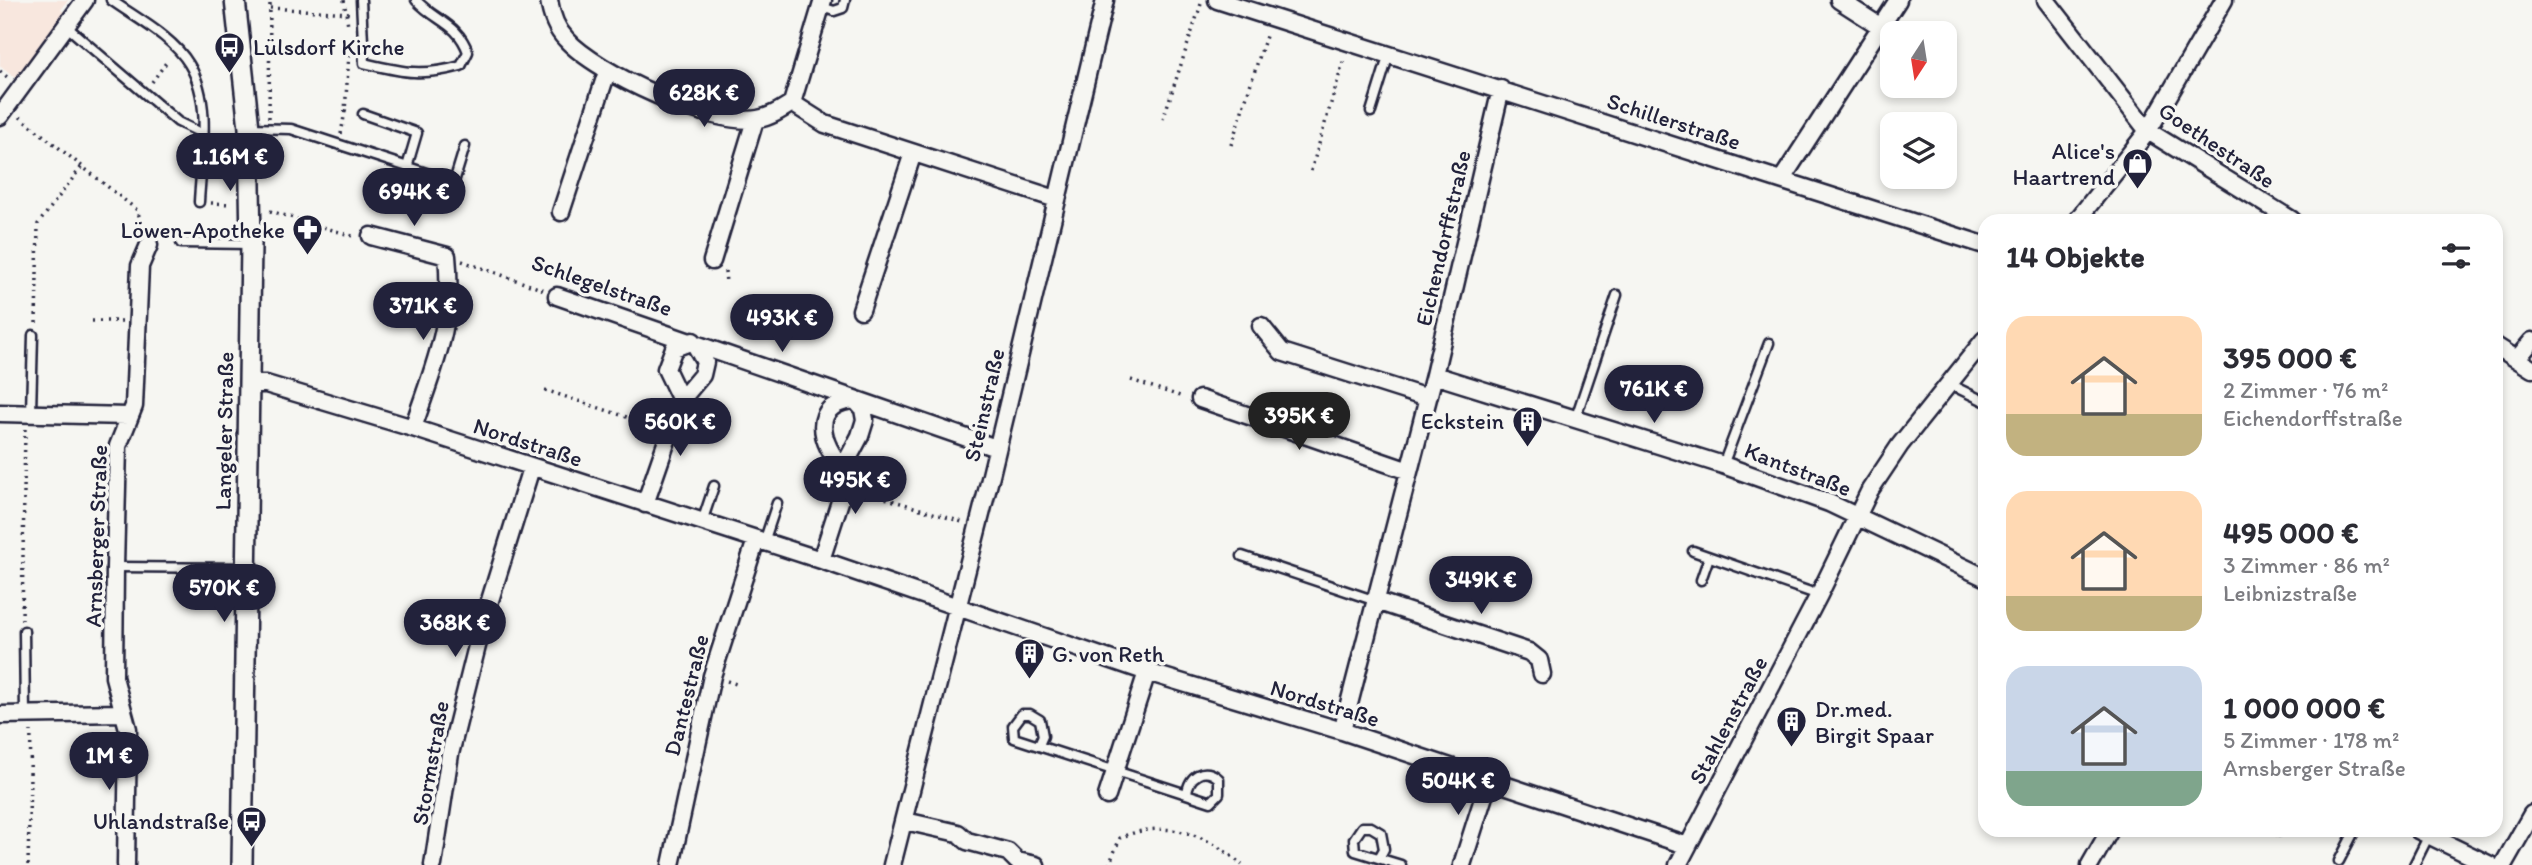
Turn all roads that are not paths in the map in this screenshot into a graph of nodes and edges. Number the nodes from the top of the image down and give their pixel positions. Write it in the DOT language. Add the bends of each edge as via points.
graph roads {
  1 [pos="85,0"];
  2 [pos="111,0"];
  3 [pos="235,0"];
  4 [pos="361,0"];
  5 [pos="416,0"];
  6 [pos="549,0"];
  7 [pos="845,0"];
  8 [pos="1105,0"];
  9 [pos="1217,0"];
  10 [pos="1839,0"];
  11 [pos="1898,0"];
  12 [pos="2046,0"];
  13 [pos="2224,0"];
  14 [pos="822,4"];
  15 [pos="1885,21"];
  16 [pos="66,26"];
  17 [pos="1880,26"];
  18 [pos="1880,29"];
  19 [pos="1389,54"];
  20 [pos="607,72"];
  21 [pos="1501,89"];
  22 [pos="792,103"];
  23 [pos="3,112"];
  24 [pos="1371,112"];
  25 [pos="363,114"];
  26 [pos="755,120"];
  27 [pos="249,128"];
  28 [pos="2148,131"];
  29 [pos="203,134"];
  30 [pos="465,146"];
  31 [pos="913,153"];
  32 [pos="407,167"];
  33 [pos="1782,179"];
  34 [pos="1056,199"];
  35 [pos="199,202"];
  36 [pos="561,212"];
  37 [pos="2082,214"];
  38 [pos="2282,214"];
  39 [pos="372,236"];
  40 [pos="181,243"];
  41 [pos="1978,243"];
  42 [pos="251,244"];
  43 [pos="149,245"];
  44 [pos="712,261"];
  45 [pos="1617,295"];
  46 [pos="557,296"];
  47 [pos="862,310"];
  48 [pos="1261,326"];
  49 [pos="33,335"];
  50 [pos="693,341"];
  51 [pos="2532,341"];
  52 [pos="1769,343"];
  53 [pos="1978,348"];
  54 [pos="2503,350"];
  55 [pos="2517,359"];
  56 [pos="2532,369"];
  57 [pos="1434,375"];
  58 [pos="251,384"];
  59 [pos="1949,384"];
  60 [pos="1427,398"];
  61 [pos="1978,398"];
  62 [pos="1196,399"];
  63 [pos="681,400"];
  64 [pos="855,400"];
  65 [pos="29,412"];
  66 [pos="0,413"];
  67 [pos="128,416"];
  68 [pos="1575,420"];
  69 [pos="413,428"];
  70 [pos="996,448"];
  71 [pos="1723,465"];
  72 [pos="531,468"];
  73 [pos="843,468"];
  74 [pos="1409,471"];
  75 [pos="714,486"];
  76 [pos="777,503"];
  77 [pos="645,504"];
  78 [pos="1857,516"];
  79 [pos="702,522"];
  80 [pos="760,541"];
  81 [pos="1693,551"];
  82 [pos="1242,556"];
  83 [pos="1709,557"];
  84 [pos="821,560"];
  85 [pos="115,567"];
  86 [pos="245,568"];
  87 [pos="1978,574"];
  88 [pos="1701,580"];
  89 [pos="1819,595"];
  90 [pos="1376,601"];
  91 [pos="956,607"];
  92 [pos="24,631"];
  93 [pos="1147,672"];
  94 [pos="1542,674"];
  95 [pos="123,713"];
  96 [pos="0,715"];
  97 [pos="28,715"];
  98 [pos="1342,731"];
  99 [pos="1039,745"];
  100 [pos="1116,769"];
  101 [pos="1489,780"];
  102 [pos="1187,794"];
  103 [pos="1107,796"];
  104 [pos="2532,814"];
  105 [pos="905,821"];
  106 [pos="2106,837"];
  107 [pos="2351,837"];
  108 [pos="2422,837"];
  109 [pos="2434,837"];
  110 [pos="1688,846"];
  111 [pos="1379,858"];
  112 [pos="2339,861"];
  113 [pos="126,865"];
  114 [pos="242,865"];
  115 [pos="433,865"];
  116 [pos="671,865"];
  117 [pos="892,865"];
  118 [pos="1037,865"];
  119 [pos="1401,865"];
  120 [pos="1462,865"];
  121 [pos="1678,865"];
  122 [pos="2090,865"];
  123 [pos="2414,865"];
  124 [pos="2490,865"];
  125 [pos="2503,865"];
  1 -- 16 [label="street"];
  2 -- 29 [label="lane" via="177,49 190,65 202,100"];
  3 -- 27 [label="street, Langeler Straße"];
  4 -- 5 [label="lane" via="364,63 411,75 461,66 468,52 461,35"];
  6 -- 20 [label="street" via="564,38"];
  7 -- 14 [label="lane" via="843,8 834,10"];
  8 -- 34 [label="street, Steinstraße"];
  9 -- 19 [label="street, Schillerstraße"];
  10 -- 17 [label="street"];
  11 -- 15 [label="street"];
  12 -- 28 [label="street, Goethestraße"];
  13 -- 28 [label="street"];
  14 -- 22 [label="street"];
  16 -- 23 [label="street"];
  16 -- 29 [label="lane" via="178,122"];
  18 -- 33 [label="street"];
  19 -- 21 [label="street, Schillerstraße"];
  19 -- 24 [label="lane"];
  20 -- 26 [label="street" via="672,101"];
  20 -- 36 [label="street"];
  21 -- 33 [label="street, Schillerstraße"];
  21 -- 57 [label="street, Eichendorffstraße"];
  22 -- 26 [label="street"];
  22 -- 31 [label="street" via="825,124"];
  25 -- 32 [label="lane" via="417,133"];
  26 -- 44 [label="street"];
  27 -- 32 [label="lane" via="290,128"];
  27 -- 42 [label="street, Langeler Straße"];
  28 -- 37 [label="street"];
  28 -- 38 [label="street, Goethestraße"];
  29 -- 35 [label="lane"];
  30 -- 32 [label="lane" via="454,182"];
  31 -- 34 [label="street"];
  31 -- 47 [label="street"];
  33 -- 41 [label="street, Schillerstraße"];
  34 -- 70 [label="street, Steinstraße"];
  39 -- 69 [label="street" via="447,256 450,285 445,334"];
  40 -- 42 [label="lane"];
  42 -- 58 [label="street, Langeler Straße"];
  43 -- 67 [label="street, Arnsberger Straße" via="140,266 134,406"];
  45 -- 68 [label="lane"];
  46 -- 50 [label="street, Schlegelstraße"];
  48 -- 60 [label="street" via="1282,352"];
  49 -- 65 [label="lane"];
  50 -- 63 [label="street" via="705,362 702,375"];
  50 -- 63 [label="street" via="674,348 666,369"];
  50 -- 64 [label="street, Schlegelstraße"];
  51 -- 55 [label="street"];
  52 -- 71 [label="lane, Kantstraße"];
  53 -- 59 [label="street, Stahlenstraße"];
  54 -- 55 [label="street"];
  55 -- 56 [label="street"];
  57 -- 60 [label="street, Eichendorffstraße"];
  57 -- 68 [label="street, Kantstraße"];
  58 -- 69 [label="street, Nordstraße"];
  58 -- 86 [label="street, Langeler Straße"];
  59 -- 61 [label="lane"];
  59 -- 78 [label="street, Stahlenstraße" via="1900,445"];
  60 -- 74 [label="street, Eichendorffstraße"];
  62 -- 74 [label="street"];
  63 -- 77 [label="street"];
  64 -- 70 [label="street, Schlegelstraße"];
  64 -- 73 [label="street" via="865,420"];
  64 -- 73 [label="street" via="834,405 822,427 826,444"];
  65 -- 66 [label="street"];
  65 -- 67 [label="street"];
  67 -- 85 [label="street, Arnsberger Straße" via="118,446"];
  68 -- 71 [label="street, Kantstraße"];
  69 -- 72 [label="street, Nordstraße"];
  70 -- 91 [label="street, Steinstraße"];
  71 -- 78 [label="street, Kantstraße"];
  72 -- 77 [label="street, Nordstraße"];
  72 -- 115 [label="street, Stormstraße" via="482,626 450,754"];
  73 -- 84 [label="street" via="845,486"];
  74 -- 90 [label="street, Eichendorffstraße"];
  75 -- 79 [label="lane"];
  76 -- 80 [label="lane"];
  77 -- 79 [label="street, Nordstraße"];
  78 -- 87 [label="street, Kantstraße"];
  78 -- 89 [label="street, Stahlenstraße"];
  79 -- 80 [label="street, Nordstraße"];
  80 -- 84 [label="street, Nordstraße"];
  80 -- 116 [label="street, Dantestraße" via="712,676"];
  81 -- 83 [label="lane"];
  82 -- 90 [label="lane"];
  83 -- 88 [label="lane"];
  83 -- 89 [label="lane"];
  84 -- 91 [label="street, Nordstraße"];
  85 -- 86 [label="lane"];
  85 -- 95 [label="street, Arnsberger Straße" via="114,677"];
  86 -- 114 [label="street, Langeler Straße"];
  89 -- 110 [label="street, Stahlenstraße"];
  90 -- 94 [label="street" via="1529,652 1539,660"];
  90 -- 98 [label="street, Eichendorffstraße"];
  91 -- 93 [label="street, Nordstraße"];
  91 -- 105 [label="street, Steinstraße"];
  92 -- 97 [label="lane"];
  93 -- 98 [label="street, Nordstraße"];
  93 -- 100 [label="street"];
  95 -- 97 [label="street"];
  95 -- 113 [label="street, Arnsberger Straße" via="128,729"];
  96 -- 97 [label="street"];
  98 -- 101 [label="street, Nordstraße"];
  99 -- 99 [label="lane" via="1043,736 1040,720 1022,714 1013,726 1014,738"];
  99 -- 100 [label="lane"];
  100 -- 102 [label="lane"];
  100 -- 103 [label="street"];
  101 -- 110 [label="street, Nordstraße"];
  101 -- 120 [label="street"];
  102 -- 102 [label="lane" via="1193,777 1200,773 1216,776 1221,783 1211,802"];
  104 -- 125 [label="street"];
  105 -- 117 [label="street, Steinstraße"];
  105 -- 118 [label="street" via="958,833 967,841"];
  106 -- 122 [label="street"];
  107 -- 112 [label="lane"];
  108 -- 123 [label="lane"];
  109 -- 124 [label="street"];
  110 -- 121 [label="street, Stahlenstraße"];
  111 -- 111 [label="lane" via="1384,849 1381,833 1363,827 1354,839 1355,850"];
  111 -- 119 [label="lane"];
}
